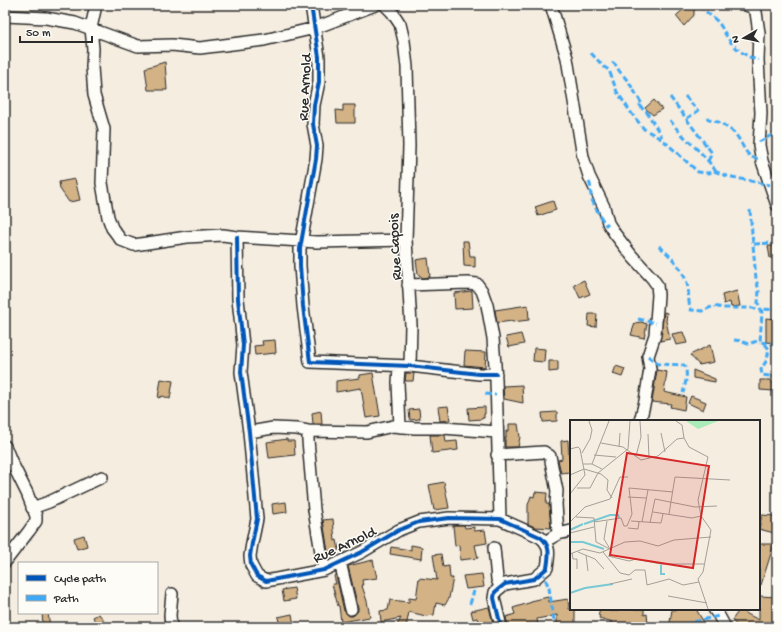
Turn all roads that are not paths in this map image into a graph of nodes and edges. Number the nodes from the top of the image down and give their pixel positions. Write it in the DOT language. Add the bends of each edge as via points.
graph roads {
  1 [pos="96,5"];
  2 [pos="311,5"];
  3 [pos="375,5"];
  4 [pos="385,5"];
  5 [pos="551,5"];
  6 [pos="746,5"];
  7 [pos="5,16"];
  8 [pos="91,28"];
  9 [pos="315,28"];
  10 [pos="777,205"];
  11 [pos="237,237"];
  12 [pos="406,240"];
  13 [pos="302,241"];
  14 [pos="408,285"];
  15 [pos="404,366"];
  16 [pos="496,374"];
  17 [pos="640,420"];
  18 [pos="400,427"];
  19 [pos="308,431"];
  20 [pos="249,432"];
  21 [pos="497,432"];
  22 [pos="5,446"];
  23 [pos="497,455"];
  24 [pos="8,462"];
  25 [pos="102,477"];
  26 [pos="32,508"];
  27 [pos="500,519"];
  28 [pos="570,531"];
  29 [pos="558,534"];
  30 [pos="545,541"];
  31 [pos="494,548"];
  32 [pos="6,557"];
  33 [pos="340,562"];
  34 [pos="324,570"];
  35 [pos="497,590"];
  36 [pos="172,594"];
  37 [pos="351,609"];
  38 [pos="715,610"];
  39 [pos="171,627"];
  40 [pos="501,627"];
  41 [pos="725,627"];
  1 -- 8 [label="street"];
  2 -- 9 [label="street, Rue Arnold"];
  3 -- 9 [label="street"];
  4 -- 12 [label="street, Rue Capois" via="400,24 407,67 409,146"];
  5 -- 17 [label="street" via="567,58 583,157 589,176 604,207 608,223 657,285 655,335 648,356 650,369"];
  6 -- 10 [label="street" via="756,12 761,113 759,144"];
  7 -- 8 [label="street" via="46,18"];
  8 -- 9 [label="street" via="138,46 172,45 200,48 264,40"];
  8 -- 11 [label="street" via="94,95 104,129 102,183 112,228 121,240 134,245 187,237"];
  9 -- 13 [label="street, Rue Arnold" via="319,82 313,124 317,152"];
  11 -- 13 [label="street"];
  11 -- 20 [label="street, Rue Arnold" via="238,299 243,345 241,372"];
  12 -- 13 [label="street"];
  12 -- 14 [label="street, Rue Capois"];
  13 -- 15 [label="street, Rue Arnold" via="300,266 310,362"];
  14 -- 15 [label="street" via="411,325"];
  14 -- 16 [label="street, Rue Capois" via="477,284 487,305"];
  15 -- 16 [label="street"];
  15 -- 18 [label="street" via="398,383"];
  16 -- 21 [label="street, Rue Capois"];
  18 -- 19 [label="street" via="392,426 367,432"];
  18 -- 21 [label="street"];
  19 -- 20 [label="street" via="273,428"];
  19 -- 34 [label="street" via="314,510"];
  20 -- 34 [label="street, Rue Arnold" via="257,519 250,556 251,565 257,576 266,581"];
  21 -- 23 [label="street, Rue Capois"];
  22 -- 24 [label="street"];
  23 -- 27 [label="street, Rue Capois"];
  23 -- 29 [label="street" via="544,452 550,456 557,491"];
  24 -- 26 [label="street" via="27,492"];
  25 -- 26 [label="street"];
  26 -- 32 [label="street" via="36,520 30,531"];
  27 -- 30 [label="street, Rue Arnold"];
  27 -- 33 [label="street, Rue Arnold" via="449,518 419,522"];
  28 -- 29 [label="street"];
  29 -- 30 [label="street"];
  30 -- 35 [label="street" via="548,548 547,568 534,579 505,584"];
  31 -- 35 [label="street"];
  33 -- 34 [label="street, Rue Arnold"];
  33 -- 37 [label="street"];
  35 -- 40 [label="street" via="494,598"];
  36 -- 39 [label="street"];
  38 -- 41 [label="street"];
}
